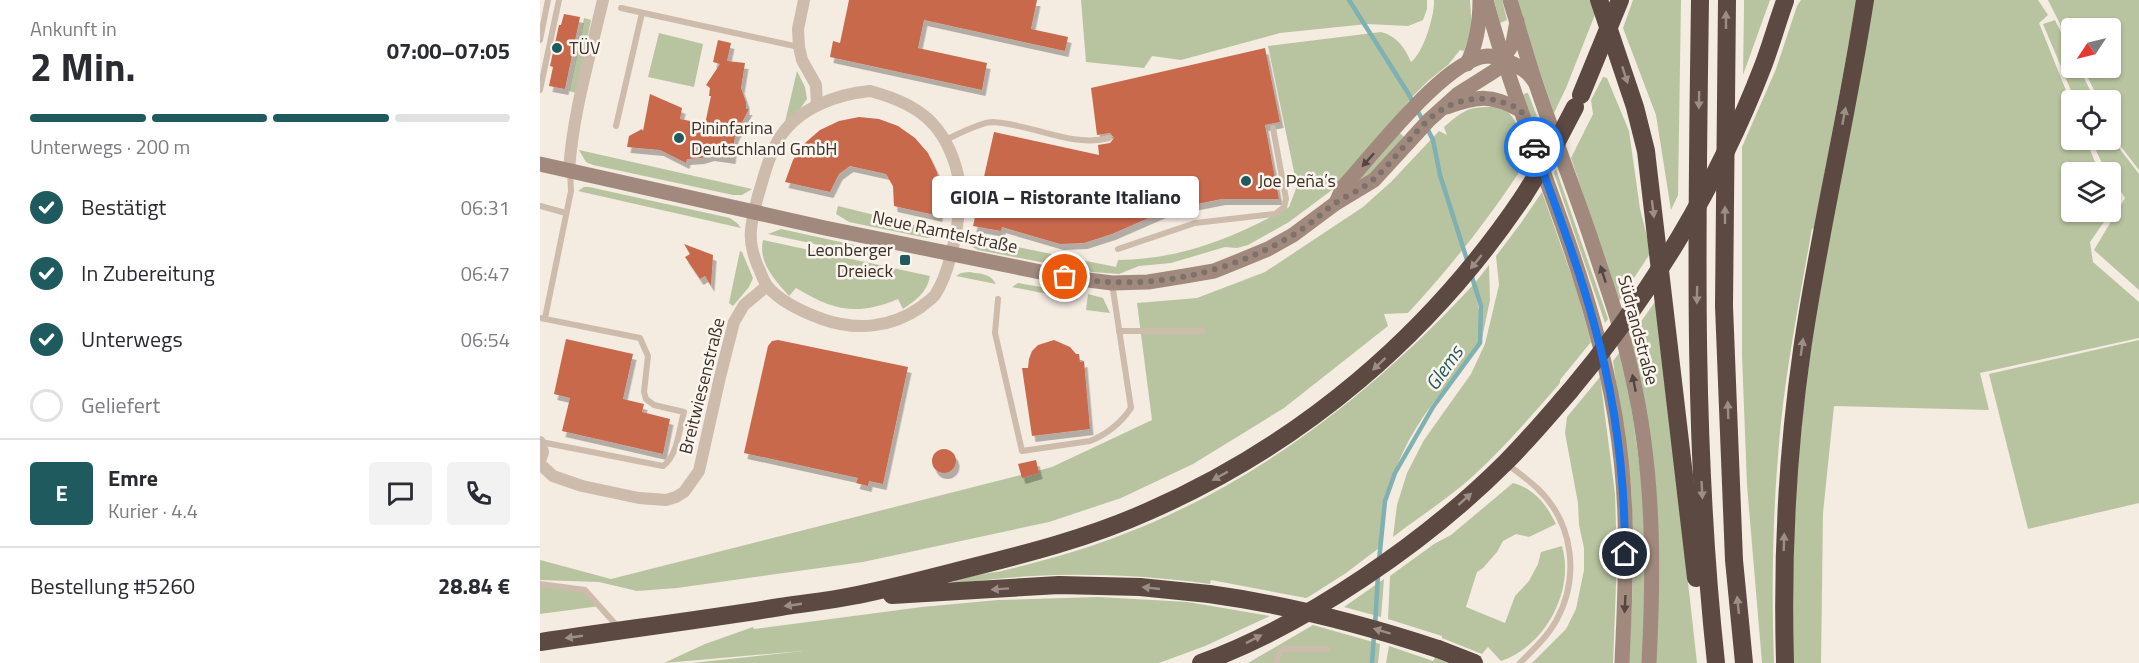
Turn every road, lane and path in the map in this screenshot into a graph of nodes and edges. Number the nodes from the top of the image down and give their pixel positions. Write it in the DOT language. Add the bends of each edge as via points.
graph roads {
  1 [pos="548,0"];
  2 [pos="559,0"];
  3 [pos="603,0"];
  4 [pos="804,0"];
  5 [pos="1480,0"];
  6 [pos="1486,0"];
  7 [pos="1510,0"];
  8 [pos="1599,0"];
  9 [pos="1620,0"];
  10 [pos="1700,0"];
  11 [pos="1727,0"];
  12 [pos="1865,0"];
  13 [pos="1785,1"];
  14 [pos="621,8"];
  15 [pos="642,13"];
  16 [pos="1517,21"];
  17 [pos="540,40"];
  18 [pos="800,47"];
  19 [pos="1503,59"];
  20 [pos="1467,64"];
  21 [pos="1537,87"];
  22 [pos="540,90"];
  23 [pos="817,105"];
  24 [pos="1442,109"];
  25 [pos="1521,110"];
  26 [pos="616,126"];
  27 [pos="1273,128"];
  28 [pos="1109,138"];
  29 [pos="945,140"];
  30 [pos="540,164"];
  31 [pos="569,170"];
  32 [pos="1336,203"];
  33 [pos="540,206"];
  34 [pos="754,212"];
  35 [pos="566,213"];
  36 [pos="1118,249"];
  37 [pos="951,254"];
  38 [pos="1112,283"];
  39 [pos="767,286"];
  40 [pos="998,299"];
  41 [pos="542,318"];
  42 [pos="1119,331"];
  43 [pos="1203,331"];
  44 [pos="540,442"];
  45 [pos="540,462"];
  46 [pos="1506,462"];
  47 [pos="540,584"];
  48 [pos="851,597"];
  49 [pos="621,630"];
  50 [pos="540,642"];
  51 [pos="1327,649"];
  52 [pos="1715,655"];
  53 [pos="1201,663"];
  54 [pos="1276,663"];
  55 [pos="1474,663"];
  56 [pos="1520,663"];
  57 [pos="1622,663"];
  58 [pos="1648,663"];
  59 [pos="1744,663"];
  60 [pos="1785,663"];
  1 -- 17 [label="lane"];
  2 -- 22 [label="lane"];
  3 -- 31 [label="street" via="577,112"];
  4 -- 18 [label="street" via="798,28"];
  5 -- 20 [label="main road" via="1478,34"];
  6 -- 19 [label="main road"];
  7 -- 16 [label="main road, Südrandstraße"];
  8 -- 52 [label="highway, one-way" via="1646,151 1696,588"];
  9 -- 48 [label="highway, one-way, bridge" via="1557,143 1511,216 1476,263 1421,324 1320,412 1252,458 1123,522 1052,546"];
  10 -- 52 [label="highway, one-way" via="1698,386 1704,540"];
  59 -- 11 [label="highway, one-way" via="1734,560 1724,306"];
  60 -- 12 [label="highway, one-way" via="1784,543 1792,430 1814,275"];
  13 -- 46 [label="highway, bridge" via="1764,65 1734,135 1647,289 1607,346"];
  14 -- 15 [label="lane"];
  15 -- 18 [label="lane"];
  15 -- 26 [label="lane"];
  16 -- 19 [label="main road" via="1513,43"];
  16 -- 21 [label="main road, Südrandstraße"];
  18 -- 23 [label="street" via="802,60 816,85"];
  19 -- 20 [label="main road, Neue Ramtelstraße" via="1484,57"];
  19 -- 21 [label="main road" via="1529,73"];
  19 -- 24 [label="main road, Neue Ramtelstraße" via="1496,70"];
  19 -- 25 [label="main road"];
  20 -- 32 [label="main road, Neue Ramtelstraße, one-way" via="1432,88 1343,187"];
  58 -- 21 [label="main road, Südrandstraße, one-way" via="1652,515 1633,375 1603,274"];
  23 -- 29 [label="street" via="849,93 870,91 916,110"];
  23 -- 34 [label="street" via="781,135 763,176"];
  24 -- 25 [label="main road" via="1484,97"];
  24 -- 32 [label="main road, Neue Ramtelstraße" via="1374,180"];
  25 -- 57 [label="main road, one-way" via="1582,282 1608,381 1625,515"];
  27 -- 36 [label="lane" via="1286,199 1281,211 1195,223"];
  28 -- 29 [label="lane" via="1092,142 991,122"];
  29 -- 37 [label="street" via="959,182 957,232"];
  30 -- 31 [label="main road, Neue Ramtelstraße"];
  31 -- 34 [label="main road, Neue Ramtelstraße"];
  31 -- 35 [label="lane" via="571,191"];
  32 -- 38 [label="main road, Neue Ramtelstraße" via="1276,244 1214,271 1148,282"];
  33 -- 35 [label="lane"];
  34 -- 37 [label="main road, Neue Ramtelstraße"];
  34 -- 39 [label="street" via="750,231 753,257"];
  35 -- 41 [label="lane"];
  37 -- 38 [label="main road, Neue Ramtelstraße"];
  37 -- 39 [label="street" via="934,297 897,321 869,327 848,327 807,314"];
  38 -- 42 [label="lane"];
  39 -- 45 [label="street, Breitwiesenstraße" via="744,305 734,322 699,471 684,492 666,500 639,498 552,476"];
  40 -- 42 [label="lane" via="995,333 1022,451 1090,441 1114,429 1124,418 1131,408"];
  41 -- 44 [label="lane" via="640,338 648,356 646,399 654,405 684,412 674,454 663,466"];
  42 -- 43 [label="lane"];
  44 -- 45 [label="street, Breitwiesenstraße"];
  53 -- 46 [label="highway, one-way" via="1280,626 1345,589 1453,510"];
  46 -- 56 [label="lane" via="1539,490 1557,515 1572,567 1570,589 1556,622"];
  47 -- 49 [label="lane" via="585,590"];
  48 -- 49 [label="highway, one-way"];
  55 -- 48 [label="highway, one-way, bridge" via="1312,612 1209,594 1059,585"];
  49 -- 50 [label="highway, one-way"];
  51 -- 54 [label="lane" via="1290,647 1279,653"];
}
